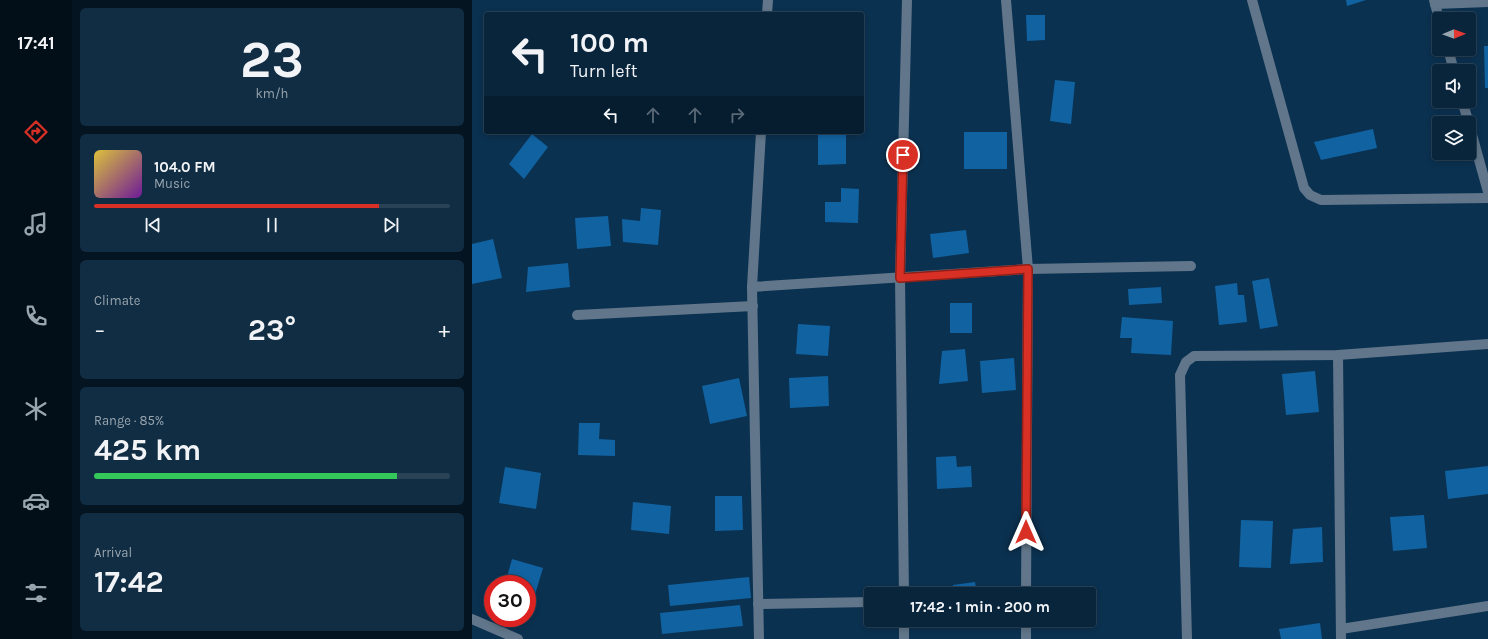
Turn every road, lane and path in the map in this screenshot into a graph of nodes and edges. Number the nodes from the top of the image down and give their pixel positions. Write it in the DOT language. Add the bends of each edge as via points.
graph roads {
  1 [pos="768,0"];
  2 [pos="907,0"];
  3 [pos="1006,0"];
  4 [pos="1252,0"];
  5 [pos="1434,2"];
  6 [pos="1488,2"];
  7 [pos="767,12"];
  8 [pos="1437,12"];
  9 [pos="761,134"];
  10 [pos="1476,141"];
  11 [pos="1484,160"];
  12 [pos="1488,192"];
  13 [pos="1488,198"];
  14 [pos="1191,266"];
  15 [pos="1028,269"];
  16 [pos="900,278"];
  17 [pos="752,287"];
  18 [pos="753,306"];
  19 [pos="577,315"];
  20 [pos="1488,344"];
  21 [pos="1338,356"];
  22 [pos="904,587"];
  23 [pos="1026,587"];
  24 [pos="864,602"];
  25 [pos="758,604"];
  26 [pos="1488,606"];
  27 [pos="472,619"];
  28 [pos="904,627"];
  29 [pos="1026,627"];
  30 [pos="1341,634"];
  31 [pos="518,639"];
  32 [pos="759,639"];
  33 [pos="904,639"];
  34 [pos="1026,639"];
  35 [pos="1187,639"];
  1 -- 7 [label="street"];
  2 -- 16 [label="street"];
  3 -- 15 [label="street"];
  4 -- 13 [label="street" via="1304,188 1310,195 1320,200"];
  5 -- 6 [label="street"];
  5 -- 8 [label="street"];
  9 -- 17 [label="street"];
  10 -- 11 [label="street"];
  11 -- 12 [label="street"];
  14 -- 15 [label="street"];
  15 -- 16 [label="street"];
  15 -- 23 [label="street"];
  16 -- 17 [label="street"];
  16 -- 22 [label="street"];
  17 -- 18 [label="street"];
  18 -- 19 [label="street"];
  18 -- 25 [label="street"];
  20 -- 21 [label="street"];
  21 -- 30 [label="street"];
  21 -- 35 [label="street" via="1194,356 1186,362 1180,374"];
  24 -- 25 [label="street"];
  25 -- 32 [label="street"];
  26 -- 30 [label="street"];
  27 -- 31 [label="street"];
  28 -- 33 [label="street"];
  29 -- 34 [label="street"];
}
